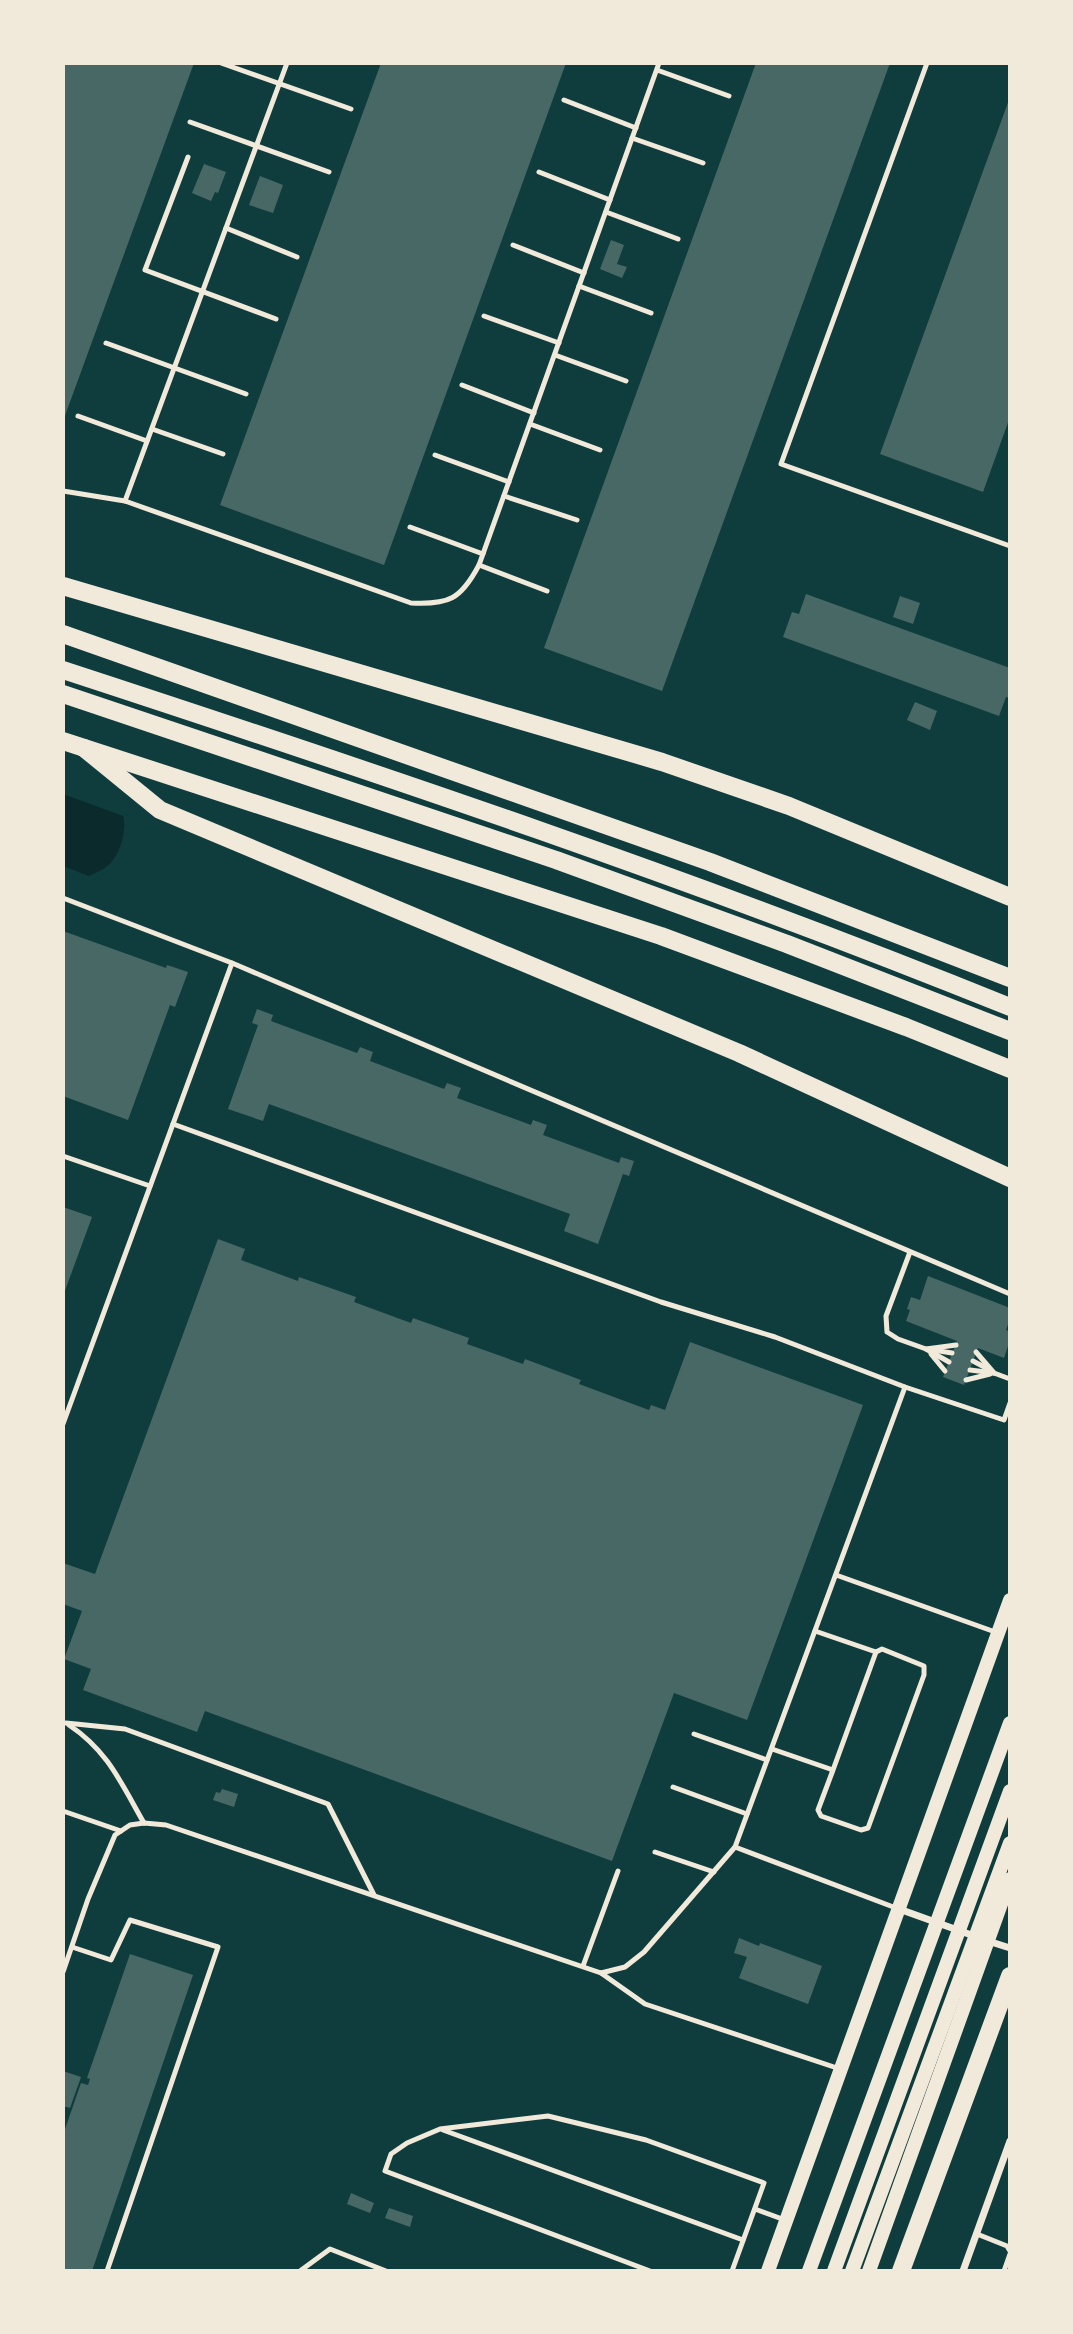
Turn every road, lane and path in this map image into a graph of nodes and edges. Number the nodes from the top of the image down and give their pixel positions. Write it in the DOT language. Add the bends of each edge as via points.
graph roads {
  1 [pos="221,63"];
  2 [pos="286,63"];
  3 [pos="659,63"];
  4 [pos="927,63"];
  5 [pos="657,70"];
  6 [pos="279,83"];
  7 [pos="729,96"];
  8 [pos="564,100"];
  9 [pos="351,109"];
  10 [pos="190,122"];
  11 [pos="636,128"];
  12 [pos="632,138"];
  13 [pos="256,147"];
  14 [pos="187,157"];
  15 [pos="703,163"];
  16 [pos="329,172"];
  17 [pos="539,172"];
  18 [pos="610,200"];
  19 [pos="606,212"];
  20 [pos="226,228"];
  21 [pos="678,239"];
  22 [pos="513,245"];
  23 [pos="297,257"];
  24 [pos="584,272"];
  25 [pos="579,286"];
  26 [pos="202,292"];
  27 [pos="651,313"];
  28 [pos="484,316"];
  29 [pos="276,319"];
  30 [pos="106,343"];
  31 [pos="559,343"];
  32 [pos="555,355"];
  33 [pos="174,369"];
  34 [pos="626,381"];
  35 [pos="461,385"];
  36 [pos="246,394"];
  37 [pos="534,413"];
  38 [pos="78,416"];
  39 [pos="530,424"];
  40 [pos="152,429"];
  41 [pos="147,441"];
  42 [pos="600,450"];
  43 [pos="223,454"];
  44 [pos="435,455"];
  45 [pos="509,482"];
  46 [pos="63,491"];
  47 [pos="504,496"];
  48 [pos="125,501"];
  49 [pos="577,520"];
  50 [pos="410,527"];
  51 [pos="1010,546"];
  52 [pos="483,554"];
  53 [pos="479,565"];
  54 [pos="63,586"];
  55 [pos="547,591"];
  56 [pos="63,634"];
  57 [pos="63,670"];
  58 [pos="63,694"];
  59 [pos="63,741"];
  60 [pos="84,748"];
  61 [pos="1010,897"];
  62 [pos="63,898"];
  63 [pos="232,963"];
  64 [pos="1010,978"];
  65 [pos="1010,1007"];
  66 [pos="1010,1031"];
  67 [pos="1010,1069"];
  68 [pos="173,1124"];
  69 [pos="63,1156"];
  70 [pos="1010,1178"];
  71 [pos="150,1186"];
  72 [pos="910,1252"];
  73 [pos="1010,1294"];
  74 [pos="956,1345"];
  75 [pos="926,1349"];
  76 [pos="976,1352"];
  77 [pos="952,1353"];
  78 [pos="973,1361"];
  79 [pos="949,1362"];
  80 [pos="970,1370"];
  81 [pos="945,1371"];
  82 [pos="994,1373"];
  83 [pos="1010,1379"];
  84 [pos="966,1380"];
  85 [pos="905,1387"];
  86 [pos="1010,1403"];
  87 [pos="63,1424"];
  88 [pos="836,1575"];
  89 [pos="1010,1600"];
  90 [pos="815,1631"];
  91 [pos="998,1633"];
  92 [pos="876,1652"];
  93 [pos="64,1722"];
  94 [pos="1010,1723"];
  95 [pos="694,1734"];
  96 [pos="772,1749"];
  97 [pos="767,1760"];
  98 [pos="833,1770"];
  99 [pos="673,1787"];
  100 [pos="1010,1791"];
  101 [pos="63,1811"];
  102 [pos="747,1814"];
  103 [pos="144,1823"];
  104 [pos="121,1831"];
  105 [pos="1010,1843"];
  106 [pos="735,1847"];
  107 [pos="655,1852"];
  108 [pos="618,1871"];
  109 [pos="714,1872"];
  110 [pos="1010,1879"];
  111 [pos="374,1895"];
  112 [pos="899,1909"];
  113 [pos="976,1936"];
  114 [pos="72,1947"];
  115 [pos="1010,1948"];
  116 [pos="583,1966"];
  117 [pos="63,1972"];
  118 [pos="601,1973"];
  119 [pos="1010,1976"];
  120 [pos="841,2069"];
  121 [pos="440,2129"];
  122 [pos="1010,2141"];
  123 [pos="755,2210"];
  124 [pos="786,2221"];
  125 [pos="977,2234"];
  126 [pos="743,2240"];
  127 [pos="1010,2252"];
  128 [pos="107,2271"];
  129 [pos="300,2271"];
  130 [pos="386,2271"];
  131 [pos="650,2271"];
  132 [pos="732,2271"];
  133 [pos="768,2271"];
  134 [pos="809,2271"];
  135 [pos="834,2271"];
  136 [pos="852,2271"];
  137 [pos="869,2271"];
  138 [pos="901,2271"];
  139 [pos="963,2271"];
  140 [pos="1004,2271"];
  1 -- 6 [label="lane"];
  2 -- 6 [label="lane"];
  3 -- 5 [label="lane"];
  4 -- 51 [label="lane" via="780,464"];
  5 -- 7 [label="lane"];
  5 -- 11 [label="lane"];
  6 -- 9 [label="lane"];
  6 -- 13 [label="lane"];
  8 -- 11 [label="lane"];
  10 -- 13 [label="lane"];
  11 -- 12 [label="lane"];
  12 -- 15 [label="lane"];
  12 -- 18 [label="lane"];
  13 -- 16 [label="lane"];
  13 -- 20 [label="lane"];
  14 -- 26 [label="lane" via="145,270"];
  17 -- 18 [label="lane"];
  18 -- 19 [label="lane"];
  19 -- 21 [label="lane"];
  19 -- 24 [label="lane"];
  20 -- 23 [label="lane"];
  20 -- 26 [label="lane"];
  22 -- 24 [label="lane"];
  24 -- 25 [label="lane"];
  25 -- 27 [label="lane"];
  25 -- 31 [label="lane"];
  26 -- 29 [label="lane"];
  26 -- 33 [label="lane"];
  28 -- 31 [label="lane"];
  30 -- 33 [label="lane"];
  31 -- 32 [label="lane"];
  32 -- 34 [label="lane"];
  32 -- 37 [label="lane"];
  33 -- 36 [label="lane"];
  33 -- 40 [label="lane"];
  35 -- 37 [label="lane"];
  37 -- 39 [label="lane"];
  38 -- 41 [label="lane"];
  39 -- 42 [label="lane"];
  39 -- 45 [label="lane"];
  40 -- 41 [label="lane"];
  40 -- 43 [label="lane"];
  41 -- 48 [label="lane"];
  44 -- 45 [label="lane"];
  45 -- 47 [label="lane"];
  46 -- 48 [label="lane"];
  47 -- 49 [label="lane"];
  47 -- 52 [label="lane"];
  48 -- 53 [label="lane" via="411,603 432,604 452,598 468,586"];
  50 -- 52 [label="lane"];
  52 -- 53 [label="lane"];
  53 -- 55 [label="lane"];
  54 -- 61 [label="highway" via="662,762 789,806"];
  56 -- 64 [label="highway" via="710,862"];
  57 -- 65 [label="highway" via="574,842"];
  58 -- 66 [label="highway" via="556,860"];
  59 -- 60 [label="highway"];
  60 -- 67 [label="highway" via="661,936"];
  60 -- 70 [label="highway" via="160,810 739,1052"];
  62 -- 63 [label="lane"];
  63 -- 68 [label="lane"];
  63 -- 72 [label="lane"];
  68 -- 71 [label="lane"];
  68 -- 85 [label="lane"];
  69 -- 71 [label="lane"];
  71 -- 87 [label="lane"];
  72 -- 73 [label="lane"];
  72 -- 75 [label="lane" via="886,1316 887,1332"];
  74 -- 75 [label="lane"];
  75 -- 77 [label="lane"];
  75 -- 79 [label="lane"];
  75 -- 81 [label="lane"];
  76 -- 82 [label="lane"];
  78 -- 82 [label="lane"];
  80 -- 82 [label="lane"];
  82 -- 83 [label="lane"];
  82 -- 84 [label="lane"];
  85 -- 86 [label="lane" via="1004,1420"];
  85 -- 88 [label="lane"];
  88 -- 90 [label="lane"];
  88 -- 91 [label="lane"];
  89 -- 91 [label="main road"];
  90 -- 92 [label="lane"];
  90 -- 96 [label="lane"];
  91 -- 112 [label="main road"];
  92 -- 98 [label="lane"];
  92 -- 98 [label="lane" via="882,1649 924,1666 924,1675 868,1828 861,1830 821,1816 818,1810"];
  93 -- 103 [label="lane" via="89,1738 112,1766"];
  93 -- 111 [label="lane" via="124,1729 328,1804"];
  94 -- 134 [label="main road"];
  95 -- 97 [label="lane"];
  96 -- 97 [label="lane"];
  96 -- 98 [label="lane"];
  97 -- 102 [label="lane"];
  99 -- 102 [label="lane"];
  100 -- 135 [label="main road"];
  101 -- 104 [label="lane"];
  102 -- 106 [label="lane"];
  103 -- 104 [label="lane"];
  103 -- 111 [label="lane" via="166,1825"];
  104 -- 114 [label="lane" via="115,1835"];
  105 -- 113 [label="main road"];
  106 -- 109 [label="lane"];
  106 -- 112 [label="lane"];
  107 -- 109 [label="lane"];
  108 -- 116 [label="lane"];
  109 -- 118 [label="lane" via="644,1952 625,1967"];
  110 -- 137 [label="main road"];
  111 -- 116 [label="lane"];
  112 -- 113 [label="street"];
  112 -- 120 [label="main road"];
  113 -- 115 [label="street"];
  113 -- 136 [label="main road"];
  114 -- 117 [label="lane"];
  114 -- 128 [label="lane" via="111,1960 130,1920 218,1947"];
  116 -- 118 [label="lane"];
  118 -- 120 [label="lane" via="645,2004"];
  119 -- 138 [label="highway"];
  120 -- 124 [label="main road"];
  121 -- 123 [label="lane" via="548,2116 646,2140 764,2183"];
  121 -- 126 [label="lane"];
  121 -- 131 [label="lane" via="391,2154 385,2171"];
  122 -- 125 [label="street"];
  123 -- 124 [label="lane"];
  123 -- 126 [label="lane"];
  124 -- 133 [label="main road"];
  125 -- 127 [label="lane" via="1007,2246"];
  125 -- 139 [label="street"];
  126 -- 132 [label="lane"];
  127 -- 140 [label="lane"];
  129 -- 130 [label="lane" via="330,2249"];
}
